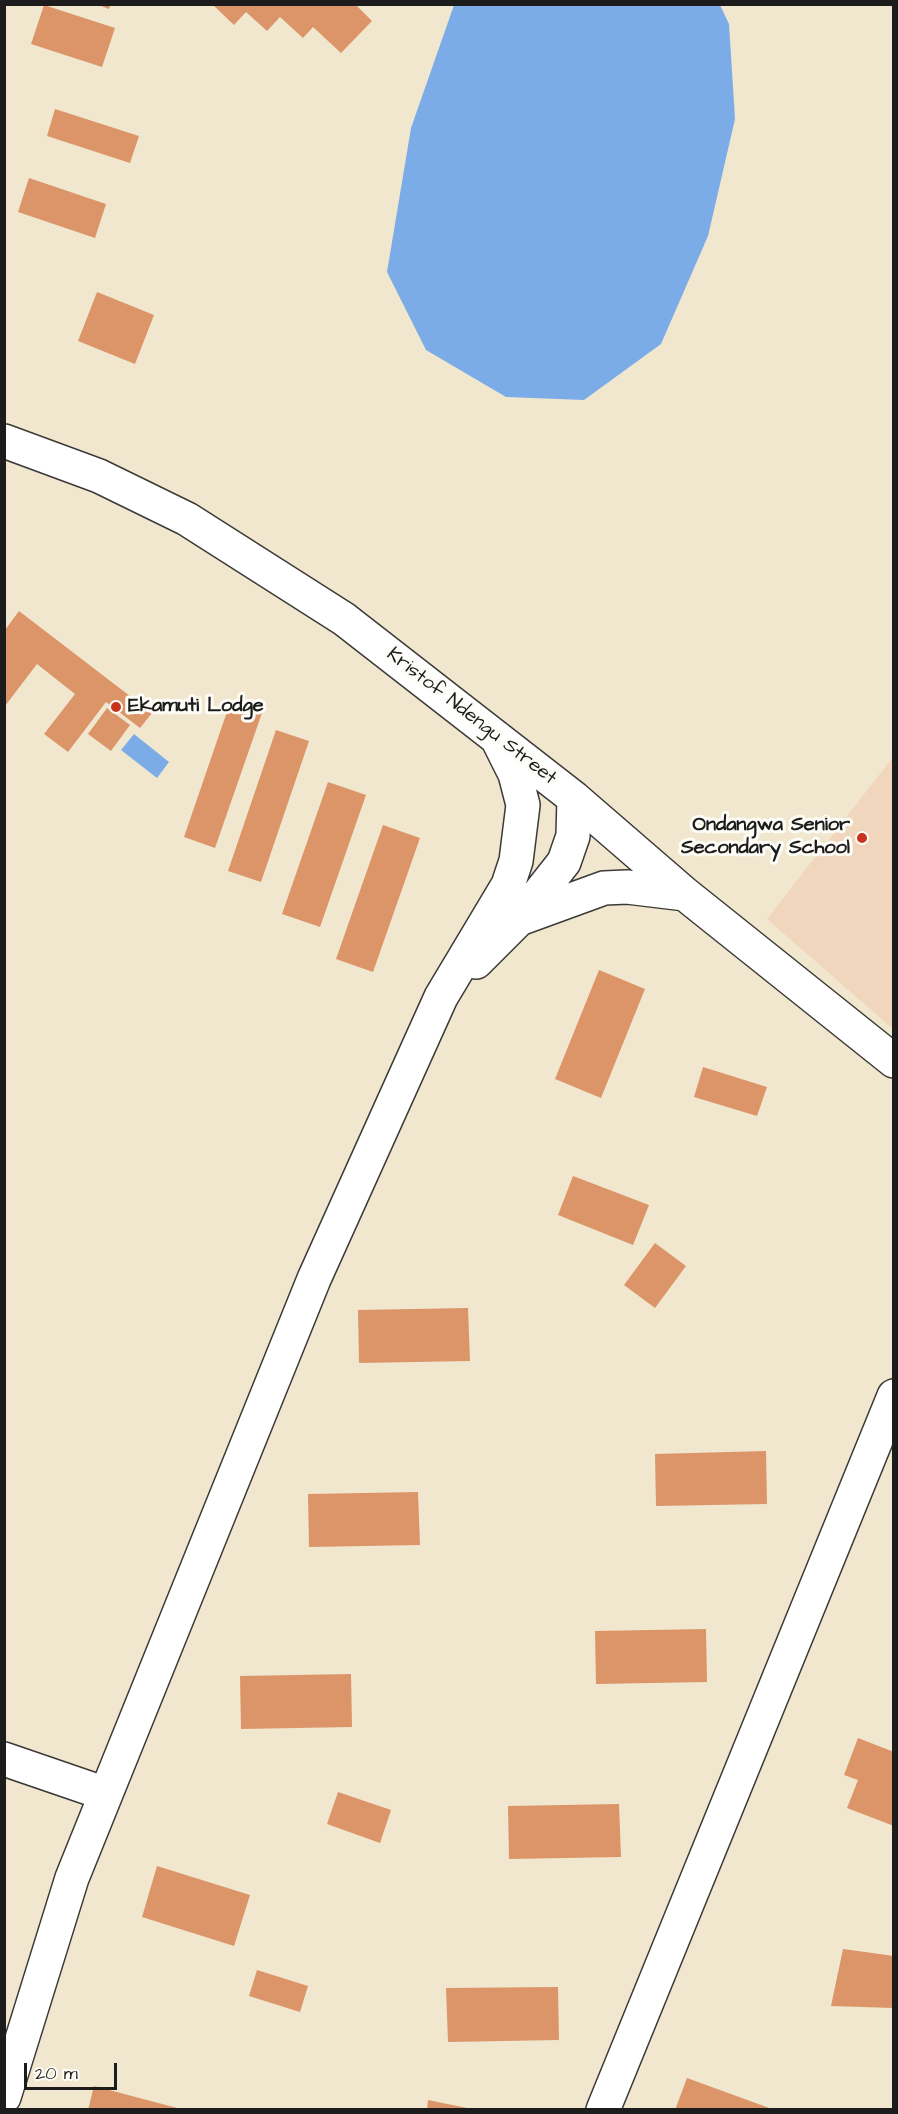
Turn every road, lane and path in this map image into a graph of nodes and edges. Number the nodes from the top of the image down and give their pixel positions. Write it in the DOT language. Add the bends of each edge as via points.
graph roads {
  1 [pos="4,441"];
  2 [pos="497,738"];
  3 [pos="574,798"];
  4 [pos="685,894"];
  5 [pos="519,919"];
  6 [pos="441,997"];
  7 [pos="894,1061"];
  8 [pos="894,1396"];
  9 [pos="4,1759"];
  10 [pos="106,1794"];
  11 [pos="4,2097"];
  12 [pos="603,2109"];
  1 -- 2 [label="street, Kristof Ndengu Street" via="99,476 187,519 344,620"];
  2 -- 3 [label="street, Kristof Ndengu Street"];
  2 -- 6 [label="street" via="515,774 523,805 516,861 508,885"];
  3 -- 4 [label="street, Kristof Ndengu Street"];
  3 -- 5 [label="street" via="573,836 564,862"];
  4 -- 5 [label="street" via="604,888"];
  4 -- 7 [label="street, Kristof Ndengu Street"];
  5 -- 6 [label="street"];
  6 -- 10 [label="street" via="314,1279"];
  8 -- 12 [label="street"];
  9 -- 10 [label="street"];
  10 -- 11 [label="street" via="72,1878"];
}
